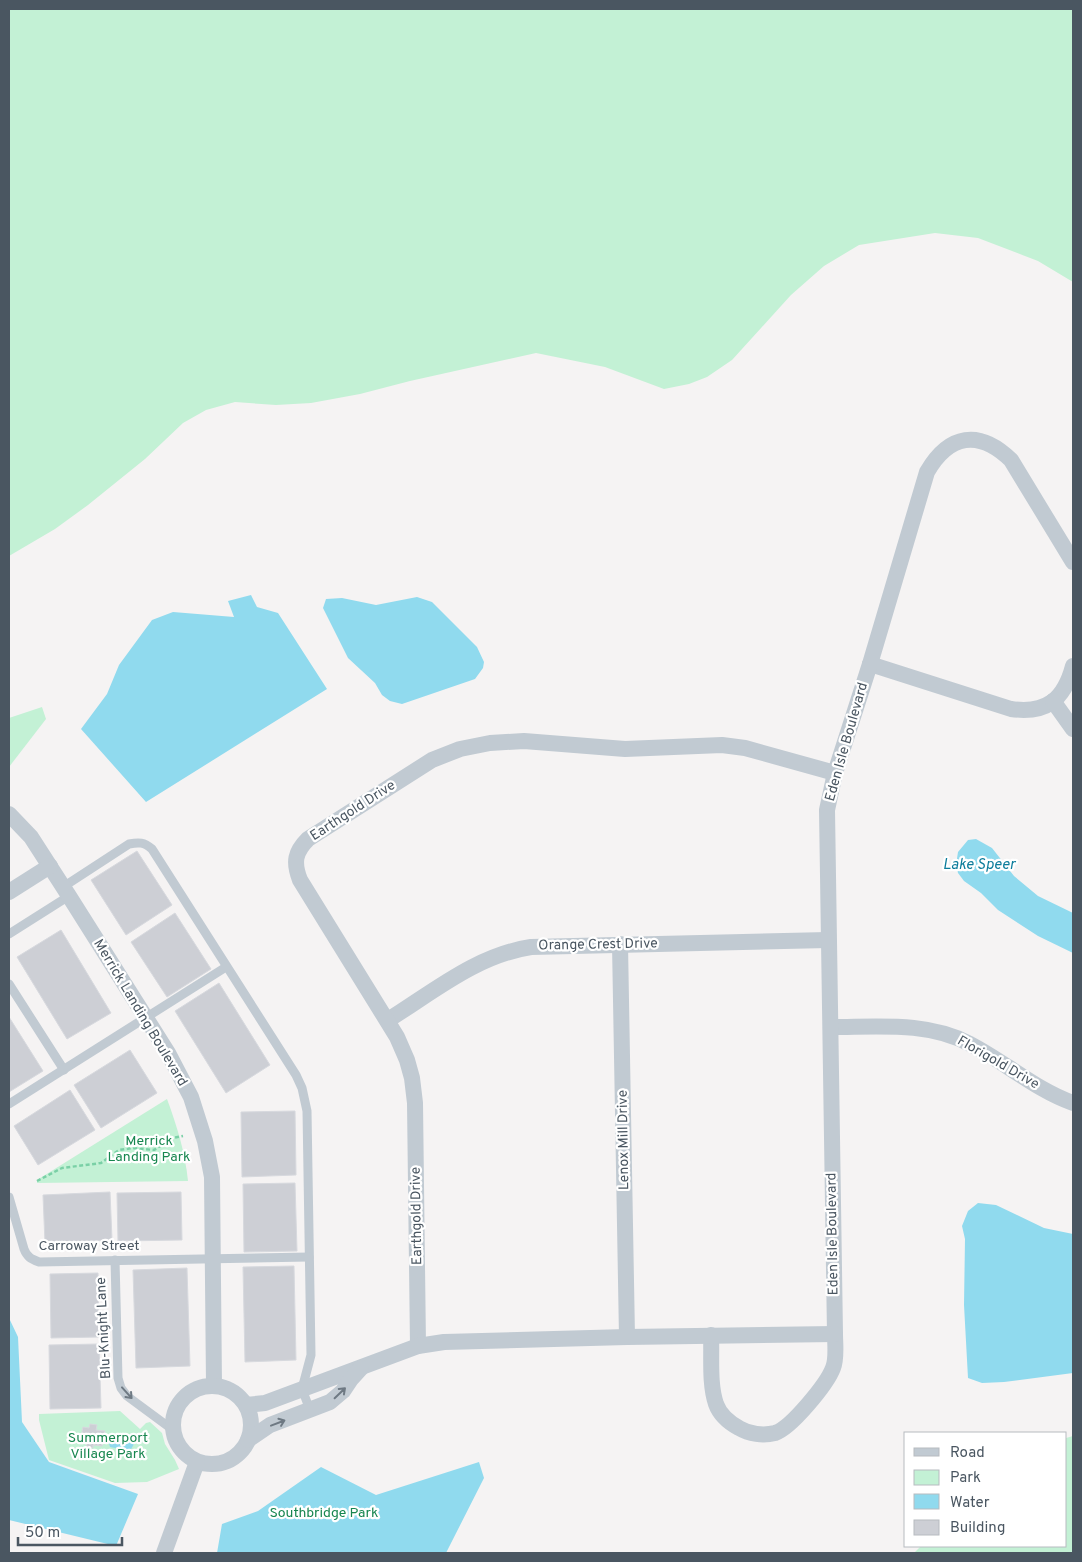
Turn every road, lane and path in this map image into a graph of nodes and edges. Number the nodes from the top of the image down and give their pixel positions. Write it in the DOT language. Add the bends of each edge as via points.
graph roads {
  1 [pos="1073,562"];
  2 [pos="870,664"];
  3 [pos="1073,666"];
  4 [pos="1053,701"];
  5 [pos="1073,729"];
  6 [pos="835,773"];
  7 [pos="9,814"];
  8 [pos="50,866"];
  9 [pos="66,891"];
  10 [pos="9,892"];
  11 [pos="9,934"];
  12 [pos="828,940"];
  13 [pos="620,944"];
  14 [pos="226,967"];
  15 [pos="9,984"];
  16 [pos="145,1018"];
  17 [pos="388,1020"];
  18 [pos="830,1027"];
  19 [pos="64,1070"];
  20 [pos="1073,1103"];
  21 [pos="9,1104"];
  22 [pos="183,1136"];
  23 [pos="37,1181"];
  24 [pos="9,1197"];
  25 [pos="308,1257"];
  26 [pos="213,1258"];
  27 [pos="115,1260"];
  28 [pos="835,1334"];
  29 [pos="711,1335"];
  30 [pos="627,1337"];
  31 [pos="418,1346"];
  32 [pos="363,1367"];
  33 [pos="214,1386"];
  34 [pos="302,1389"];
  35 [pos="246,1405"];
  36 [pos="310,1410"];
  37 [pos="173,1430"];
  38 [pos="248,1440"];
  39 [pos="198,1462"];
  40 [pos="164,1553"];
  1 -- 2 [label="street, Eden Isle Boulevard" via="1011,460 1001,450 985,442 971,440 946,448 927,472"];
  2 -- 4 [label="street, Eden Isle Boulevard" via="1011,709 1042,708"];
  2 -- 6 [label="street, Eden Isle Boulevard"];
  3 -- 4 [label="street, Eden Isle Boulevard" via="1068,683"];
  4 -- 5 [label="street"];
  6 -- 12 [label="street, Eden Isle Boulevard" via="827,810"];
  6 -- 17 [label="street, Earthgold Drive" via="745,748 722,745 626,749 524,741 460,749 432,760 308,839 300,847 296,859 295,869 300,880"];
  7 -- 8 [label="street, Merrick Landing Boulevard"];
  8 -- 9 [label="street, Merrick Landing Boulevard"];
  8 -- 10 [label="street"];
  9 -- 11 [label="lane"];
  9 -- 14 [label="lane" via="129,844 146,844"];
  9 -- 16 [label="street, Merrick Landing Boulevard"];
  12 -- 13 [label="street, Orange Crest Drive"];
  12 -- 18 [label="street, Eden Isle Boulevard"];
  13 -- 17 [label="street, Orange Crest Drive" via="513,950 475,965"];
  13 -- 30 [label="street, Lenox Mill Drive"];
  14 -- 16 [label="lane"];
  14 -- 25 [label="lane" via="296,1075 305,1097"];
  15 -- 19 [label="lane"];
  16 -- 19 [label="lane"];
  16 -- 26 [label="street, Merrick Landing Boulevard" via="168,1052 191,1097 206,1141 212,1177"];
  17 -- 31 [label="street, Earthgold Drive" via="407,1060 415,1103"];
  18 -- 20 [label="street, Florigold Drive" via="918,1028 942,1032 969,1043 1040,1087"];
  18 -- 28 [label="street, Eden Isle Boulevard"];
  19 -- 21 [label="lane"];
  22 -- 23 [label="path" via="154,1150 119,1150 101,1163 62,1168"];
  24 -- 27 [label="lane, Carroway Street" via="24,1249 31,1260"];
  25 -- 26 [label="lane, Carroway Street"];
  25 -- 34 [label="lane" via="311,1355"];
  26 -- 27 [label="lane, Carroway Street"];
  26 -- 33 [label="street, Merrick Landing Boulevard"];
  27 -- 37 [label="lane, Blu-Knight Lane, one-way" via="118,1378 121,1388"];
  28 -- 29 [label="street"];
  28 -- 29 [label="street, Eden Isle Boulevard" via="834,1366 824,1385 787,1426 777,1433 763,1435 730,1424 720,1413 715,1402"];
  29 -- 30 [label="street"];
  30 -- 31 [label="street" via="444,1342"];
  31 -- 32 [label="street"];
  32 -- 34 [label="street"];
  36 -- 32 [label="street, one-way" via="330,1402"];
  33 -- 35 [label="street" via="227,1388"];
  33 -- 37 [label="street" via="188,1393 179,1403"];
  34 -- 35 [label="street" via="266,1402"];
  34 -- 36 [label="lane"];
  35 -- 38 [label="street" via="251,1422"];
  38 -- 36 [label="street, one-way" via="270,1426"];
  37 -- 39 [label="street" via="181,1449"];
  38 -- 39 [label="street" via="240,1453 227,1461"];
  39 -- 40 [label="street"];
}
